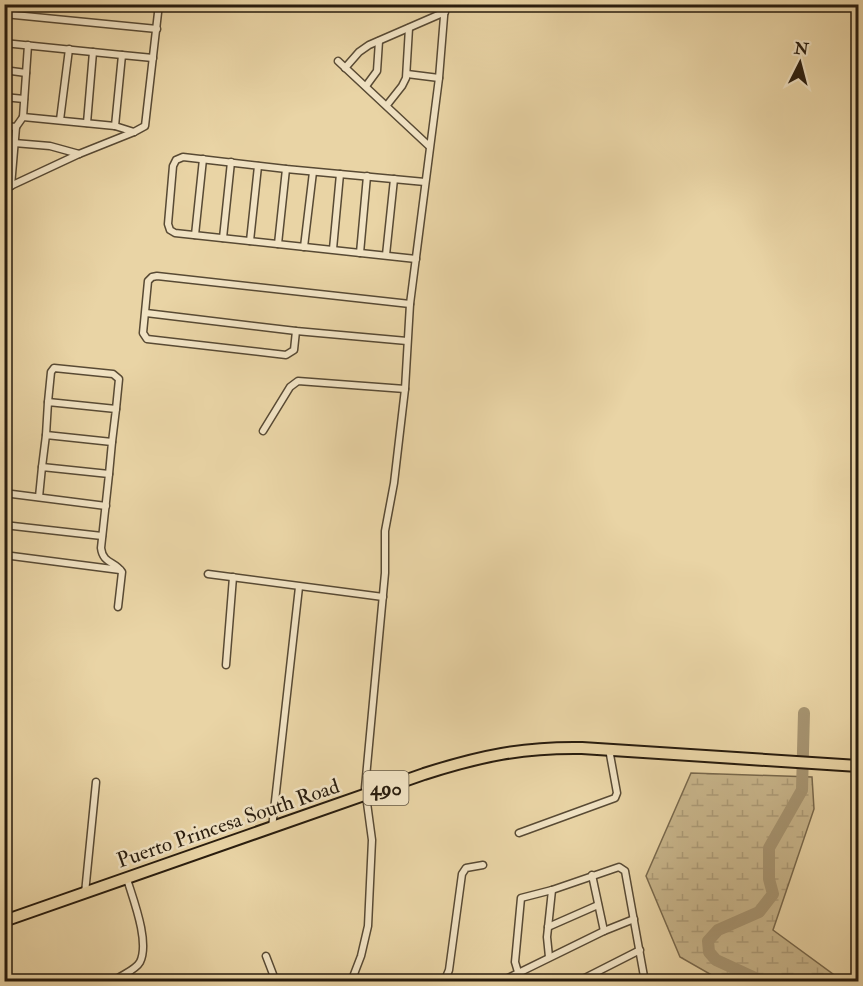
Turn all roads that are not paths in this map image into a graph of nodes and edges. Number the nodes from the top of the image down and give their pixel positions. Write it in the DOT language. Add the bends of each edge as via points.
graph roads {
  1 [pos="159,4"];
  2 [pos="445,8"];
  3 [pos="4,14"];
  4 [pos="409,28"];
  5 [pos="157,29"];
  6 [pos="379,41"];
  7 [pos="4,43"];
  8 [pos="28,45"];
  9 [pos="69,49"];
  10 [pos="93,52"];
  11 [pos="122,55"];
  12 [pos="153,58"];
  13 [pos="338,61"];
  14 [pos="345,68"];
  15 [pos="4,70"];
  16 [pos="26,73"];
  17 [pos="407,74"];
  18 [pos="440,78"];
  19 [pos="366,86"];
  20 [pos="4,97"];
  21 [pos="24,99"];
  22 [pos="387,105"];
  23 [pos="23,117"];
  24 [pos="60,120"];
  25 [pos="87,123"];
  26 [pos="4,126"];
  27 [pos="115,126"];
  28 [pos="15,127"];
  29 [pos="134,132"];
  30 [pos="14,143"];
  31 [pos="429,146"];
  32 [pos="79,154"];
  33 [pos="203,159"];
  34 [pos="231,162"];
  35 [pos="258,166"];
  36 [pos="286,169"];
  37 [pos="313,172"];
  38 [pos="340,174"];
  39 [pos="367,176"];
  40 [pos="394,179"];
  41 [pos="425,182"];
  42 [pos="8,188"];
  43 [pos="195,235"];
  44 [pos="223,238"];
  45 [pos="250,242"];
  46 [pos="278,244"];
  47 [pos="304,247"];
  48 [pos="333,249"];
  49 [pos="360,253"];
  50 [pos="386,255"];
  51 [pos="416,259"];
  52 [pos="410,304"];
  53 [pos="146,313"];
  54 [pos="296,331"];
  55 [pos="407,341"];
  56 [pos="405,389"];
  57 [pos="48,402"];
  58 [pos="116,409"];
  59 [pos="263,431"];
  60 [pos="46,435"];
  61 [pos="112,442"];
  62 [pos="42,468"];
  63 [pos="109,474"];
  64 [pos="4,493"];
  65 [pos="39,497"];
  66 [pos="106,506"];
  67 [pos="4,525"];
  68 [pos="102,536"];
  69 [pos="4,555"];
  70 [pos="121,570"];
  71 [pos="208,574"];
  72 [pos="233,578"];
  73 [pos="299,587"];
  74 [pos="383,597"];
  75 [pos="118,607"];
  76 [pos="226,665"];
  77 [pos="609,749"];
  78 [pos="858,766"];
  79 [pos="96,782"];
  80 [pos="366,795"];
  81 [pos="272,829"];
  82 [pos="519,833"];
  83 [pos="483,865"];
  84 [pos="592,875"];
  85 [pos="127,879"];
  86 [pos="552,890"];
  87 [pos="85,893"];
  88 [pos="598,905"];
  89 [pos="634,919"];
  90 [pos="4,921"];
  91 [pos="548,927"];
  92 [pos="604,931"];
  93 [pos="640,950"];
  94 [pos="266,956"];
  95 [pos="549,957"];
  96 [pos="518,972"];
  97 [pos="113,981"];
  98 [pos="276,981"];
  99 [pos="351,981"];
  100 [pos="444,981"];
  101 [pos="500,981"];
  102 [pos="525,981"];
  103 [pos="577,981"];
  104 [pos="644,981"];
  1 -- 5 [label="street"];
  2 -- 4 [label="street"];
  2 -- 18 [label="street"];
  3 -- 5 [label="street"];
  4 -- 6 [label="street"];
  4 -- 17 [label="street"];
  5 -- 12 [label="street"];
  6 -- 14 [label="street" via="363,49"];
  6 -- 19 [label="street" via="377,71"];
  7 -- 8 [label="street"];
  8 -- 9 [label="street"];
  8 -- 16 [label="street"];
  9 -- 10 [label="street"];
  9 -- 24 [label="street"];
  10 -- 11 [label="street"];
  10 -- 25 [label="street"];
  11 -- 12 [label="street"];
  11 -- 27 [label="street"];
  12 -- 29 [label="street" via="147,121"];
  13 -- 14 [label="street"];
  14 -- 19 [label="street"];
  15 -- 16 [label="street"];
  16 -- 21 [label="street"];
  17 -- 18 [label="street"];
  17 -- 22 [label="street"];
  18 -- 31 [label="street"];
  19 -- 22 [label="street"];
  20 -- 21 [label="street"];
  21 -- 23 [label="street"];
  22 -- 31 [label="street"];
  23 -- 24 [label="street"];
  23 -- 28 [label="street"];
  24 -- 25 [label="street"];
  25 -- 27 [label="street"];
  26 -- 28 [label="street"];
  27 -- 29 [label="street"];
  28 -- 30 [label="street"];
  29 -- 32 [label="street"];
  30 -- 32 [label="street" via="50,146"];
  30 -- 42 [label="street"];
  31 -- 41 [label="street"];
  32 -- 42 [label="street"];
  33 -- 34 [label="street"];
  33 -- 43 [label="street"];
  33 -- 43 [label="street" via="176,160 171,186 168,227 175,233"];
  34 -- 35 [label="street"];
  34 -- 44 [label="street"];
  35 -- 36 [label="street"];
  35 -- 45 [label="street"];
  36 -- 37 [label="street"];
  36 -- 46 [label="street"];
  37 -- 38 [label="street"];
  37 -- 47 [label="street"];
  38 -- 39 [label="street"];
  38 -- 48 [label="street"];
  39 -- 40 [label="street"];
  39 -- 49 [label="street"];
  40 -- 41 [label="street"];
  40 -- 50 [label="street"];
  41 -- 51 [label="street"];
  43 -- 44 [label="street"];
  44 -- 45 [label="street"];
  45 -- 46 [label="street"];
  46 -- 47 [label="street"];
  47 -- 48 [label="street"];
  48 -- 49 [label="street"];
  49 -- 50 [label="street"];
  50 -- 51 [label="street"];
  51 -- 52 [label="street"];
  52 -- 53 [label="street" via="157,276 148,281"];
  52 -- 55 [label="street"];
  53 -- 54 [label="street"];
  53 -- 54 [label="street" via="143,335 150,340 286,355 294,350"];
  54 -- 55 [label="street"];
  55 -- 56 [label="street"];
  56 -- 59 [label="street" via="298,381 290,387"];
  56 -- 74 [label="street" via="385,531"];
  57 -- 58 [label="street"];
  57 -- 58 [label="street" via="52,369 113,374 118,377"];
  57 -- 60 [label="street"];
  58 -- 61 [label="street"];
  60 -- 61 [label="street"];
  60 -- 62 [label="street"];
  61 -- 63 [label="street"];
  62 -- 63 [label="street"];
  62 -- 65 [label="street"];
  63 -- 66 [label="street"];
  64 -- 65 [label="street"];
  65 -- 66 [label="street"];
  66 -- 68 [label="street"];
  67 -- 68 [label="street"];
  68 -- 70 [label="street" via="104,558"];
  69 -- 70 [label="street"];
  70 -- 75 [label="street"];
  71 -- 72 [label="street"];
  72 -- 73 [label="street"];
  72 -- 76 [label="street"];
  73 -- 74 [label="street"];
  73 -- 81 [label="street"];
  74 -- 80 [label="street"];
  77 -- 78 [label="main road, Puerto Princesa South Road / 490"];
  77 -- 80 [label="main road, Puerto Princesa South Road / 490" via="554,747 509,751 462,762"];
  77 -- 82 [label="street" via="615,798"];
  79 -- 87 [label="street"];
  80 -- 81 [label="main road, Puerto Princesa South Road / 490"];
  80 -- 99 [label="street" via="372,840 368,926"];
  81 -- 85 [label="main road, Puerto Princesa South Road / 490"];
  83 -- 100 [label="street" via="466,868 462,874 449,970"];
  84 -- 86 [label="street"];
  84 -- 88 [label="street"];
  84 -- 89 [label="street" via="616,867 623,869"];
  85 -- 87 [label="main road, Puerto Princesa South Road / 490"];
  85 -- 97 [label="street" via="142,932 141,958 135,967"];
  86 -- 91 [label="street"];
  86 -- 96 [label="street" via="520,900 515,956"];
  87 -- 90 [label="main road, Puerto Princesa South Road / 490"];
  88 -- 91 [label="street"];
  88 -- 92 [label="street"];
  89 -- 92 [label="street"];
  89 -- 93 [label="street"];
  91 -- 95 [label="street"];
  92 -- 95 [label="street"];
  93 -- 103 [label="street"];
  93 -- 104 [label="street"];
  94 -- 98 [label="street"];
  95 -- 96 [label="street"];
  96 -- 101 [label="street"];
  96 -- 102 [label="street"];
}
